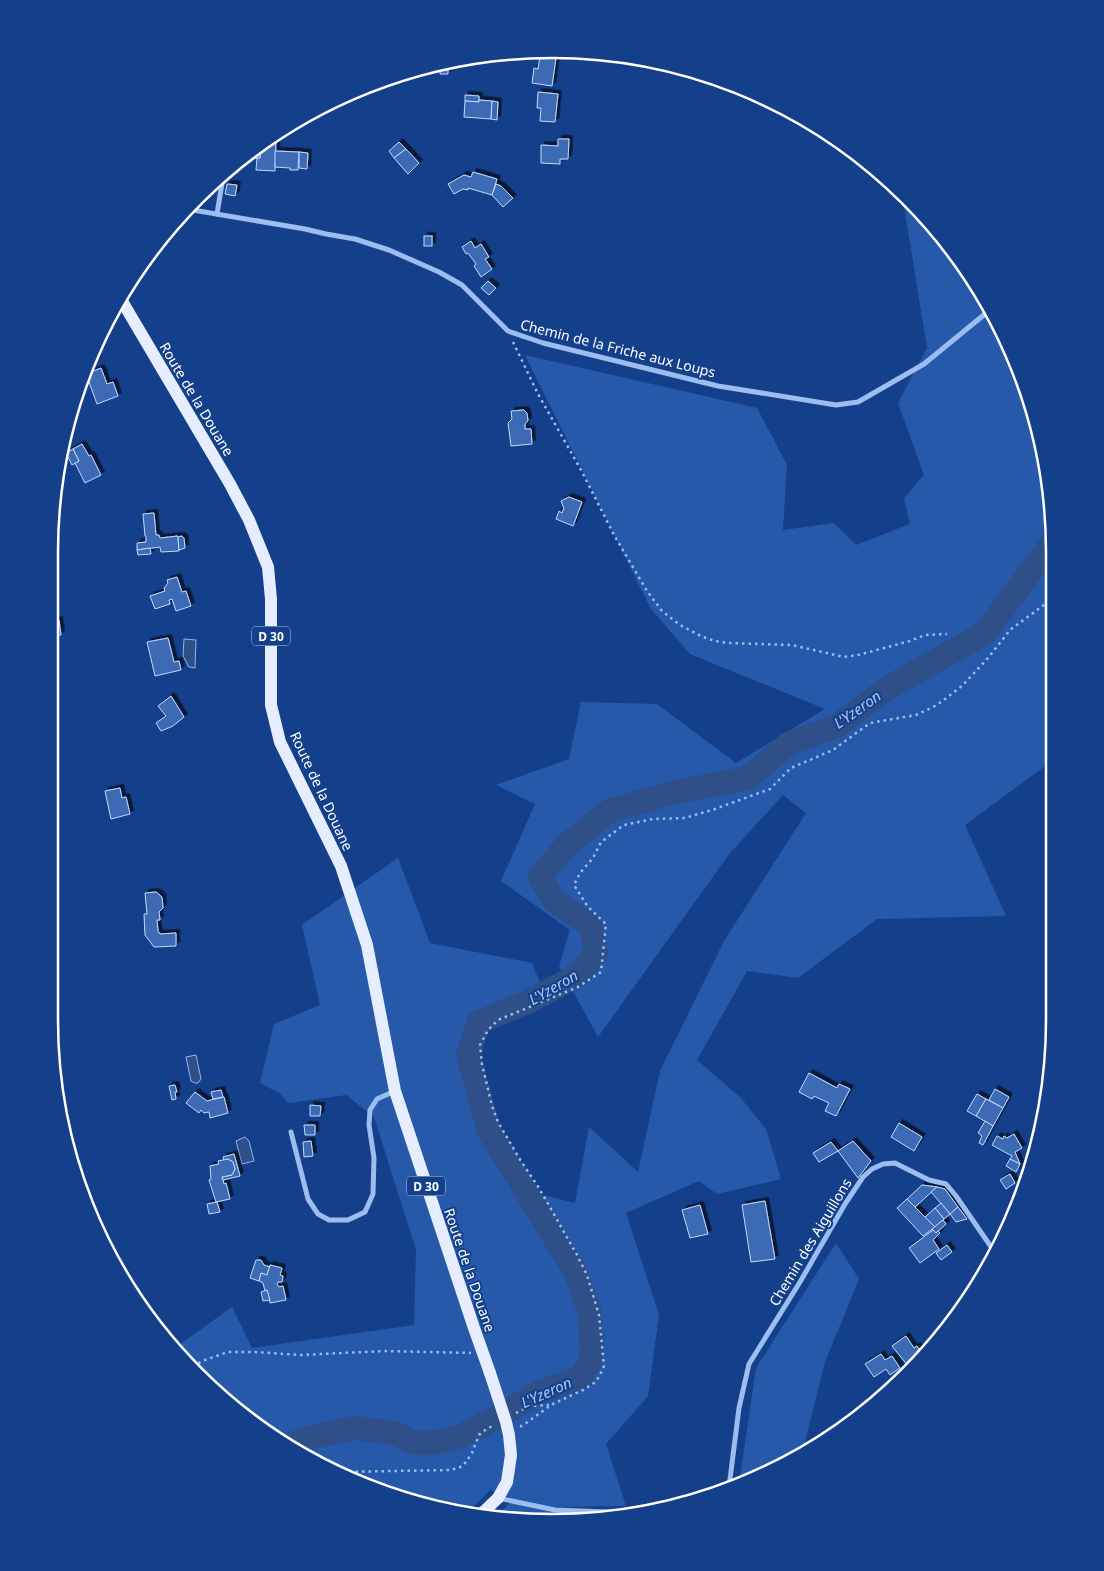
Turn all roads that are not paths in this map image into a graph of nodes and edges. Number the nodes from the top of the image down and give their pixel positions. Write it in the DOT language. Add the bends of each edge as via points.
graph roads {
  1 [pos="222,184"];
  2 [pos="194,210"];
  3 [pos="217,214"];
  4 [pos="124,305"];
  5 [pos="984,314"];
  6 [pos="395,1091"];
  7 [pos="291,1132"];
  8 [pos="991,1247"];
  9 [pos="730,1480"];
  10 [pos="498,1498"];
  11 [pos="486,1509"];
  12 [pos="592,1511"];
  1 -- 3 [label="street"];
  2 -- 3 [label="street, Chemin de la Friche aux Loups"];
  3 -- 5 [label="street, Chemin de la Friche aux Loups" via="355,239 389,250 462,285 508,331 543,343 718,386 836,405 858,402 924,364"];
  4 -- 6 [label="main road, Route de la Douane / D 30" via="230,484 268,567 272,599 271,705 280,742 341,866 366,945"];
  6 -- 7 [label="street" via="377,1099 370,1110 374,1194 364,1212 348,1220 329,1220 318,1214 308,1199"];
  6 -- 10 [label="main road, Route de la Douane / D 30, bridge" via="510,1435 507,1482"];
  8 -- 9 [label="street, Chemin des Aiguillons" via="946,1184 929,1180 895,1163 883,1164 863,1177 749,1364"];
  10 -- 11 [label="main road, D 30"];
  10 -- 12 [label="street" via="562,1510"];
}
